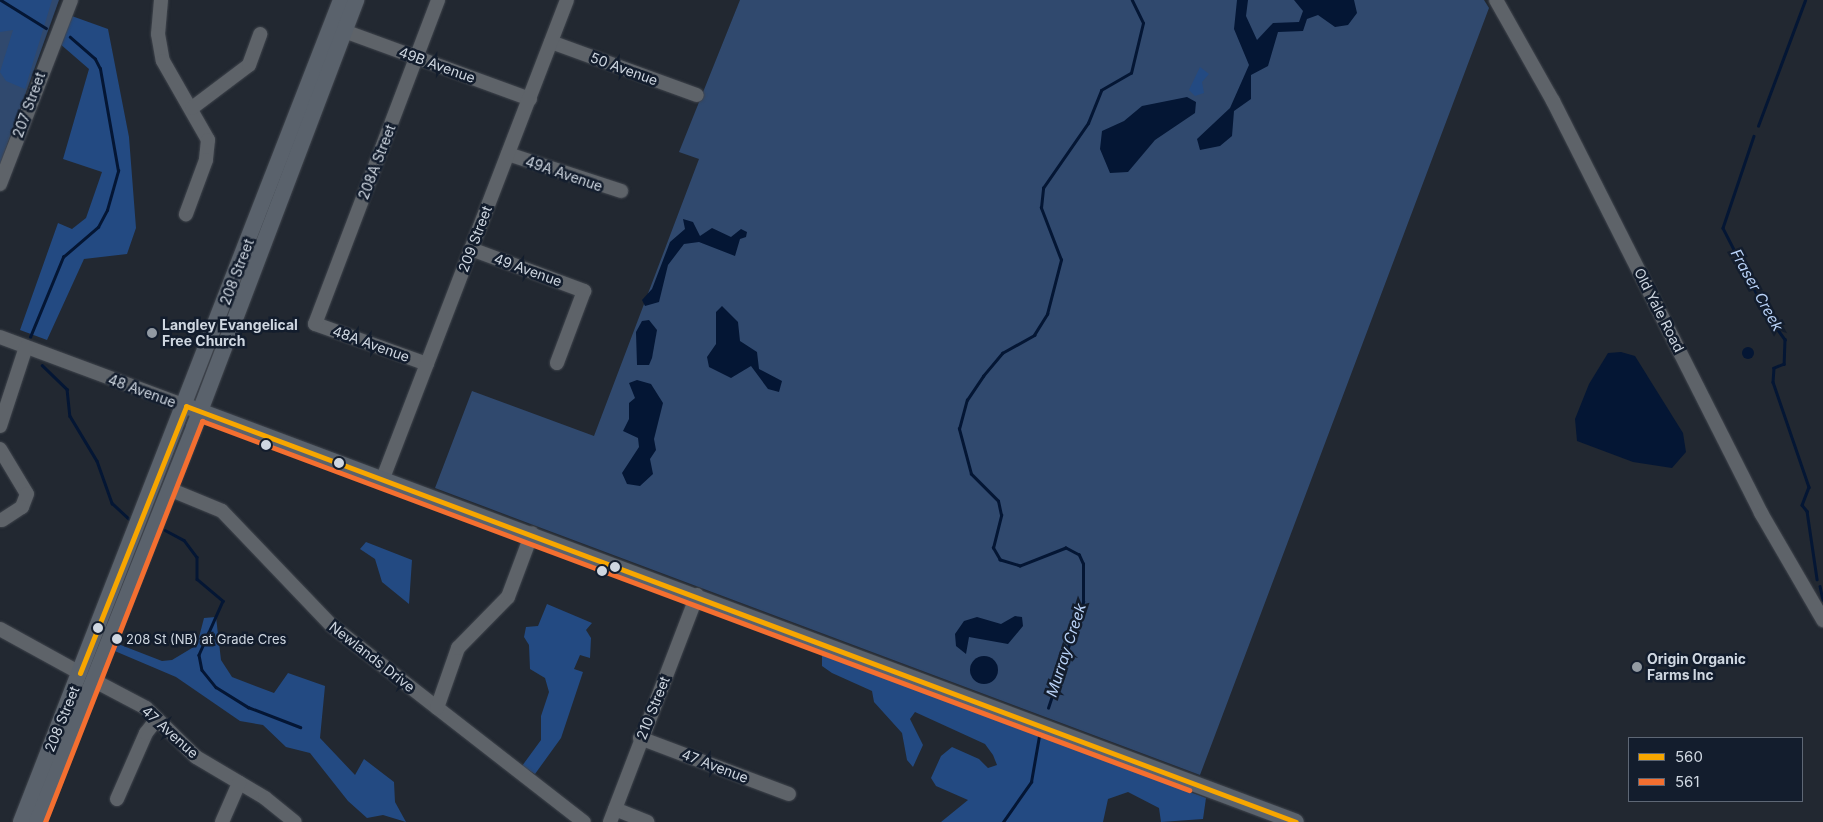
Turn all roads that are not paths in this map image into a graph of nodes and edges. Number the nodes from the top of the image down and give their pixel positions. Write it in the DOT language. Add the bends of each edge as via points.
graph roads {
  1 [pos="63,0"];
  2 [pos="71,0"];
  3 [pos="160,0"];
  4 [pos="341,0"];
  5 [pos="356,0"];
  6 [pos="438,0"];
  7 [pos="567,0"];
  8 [pos="1496,0"];
  9 [pos="57,26"];
  10 [pos="344,31"];
  11 [pos="260,34"];
  12 [pos="551,42"];
  13 [pos="416,58"];
  14 [pos="697,95"];
  15 [pos="530,99"];
  16 [pos="192,108"];
  17 [pos="508,154"];
  18 [pos="0,184"];
  19 [pos="621,191"];
  20 [pos="186,214"];
  21 [pos="471,249"];
  22 [pos="315,324"];
  23 [pos="0,337"];
  24 [pos="26,348"];
  25 [pos="557,363"];
  26 [pos="427,364"];
  27 [pos="192,409"];
  28 [pos="0,426"];
  29 [pos="0,449"];
  30 [pos="384,478"];
  31 [pos="169,489"];
  32 [pos="2,520"];
  33 [pos="532,533"];
  34 [pos="697,595"];
  35 [pos="1823,620"];
  36 [pos="0,630"];
  37 [pos="87,676"];
  38 [pos="437,708"];
  39 [pos="157,719"];
  40 [pos="640,738"];
  41 [pos="239,782"];
  42 [pos="789,794"];
  43 [pos="117,800"];
  44 [pos="43,806"];
  45 [pos="612,816"];
  46 [pos="22,822"];
  47 [pos="32,822"];
  48 [pos="36,822"];
  49 [pos="222,822"];
  50 [pos="295,822"];
  51 [pos="584,822"];
  52 [pos="648,822"];
  53 [pos="1296,822"];
  1 -- 9 [label="street, 207 Street"];
  2 -- 9 [label="street, 207 Street"];
  3 -- 16 [label="street" via="158,34 163,61"];
  4 -- 27 [label="main road, 208 Street"];
  5 -- 10 [label="main road, 208 Street"];
  6 -- 13 [label="street, 208A Street"];
  7 -- 12 [label="street, 209 Street"];
  8 -- 35 [label="street, Old Yale Road" via="1553,101 1761,513"];
  9 -- 18 [label="street, 207 Street"];
  10 -- 13 [label="street, 49B Avenue"];
  10 -- 27 [label="main road, 208 Street"];
  11 -- 16 [label="street" via="249,65"];
  12 -- 14 [label="street, 50 Avenue"];
  12 -- 15 [label="street, 209 Street"];
  13 -- 15 [label="street, 49B Avenue"];
  13 -- 22 [label="street, 208A Street"];
  15 -- 17 [label="street, 209 Street"];
  16 -- 20 [label="street" via="205,129 208,150"];
  17 -- 19 [label="street, 49A Avenue"];
  17 -- 21 [label="street, 209 Street"];
  21 -- 25 [label="street, 49 Avenue" via="584,291"];
  21 -- 26 [label="street, 209 Street"];
  22 -- 26 [label="street, 48A Avenue"];
  23 -- 24 [label="street, 48 Avenue"];
  24 -- 27 [label="street, 48 Avenue"];
  24 -- 28 [label="street"];
  26 -- 30 [label="street, 209 Street"];
  27 -- 30 [label="main road, 48 Avenue"];
  27 -- 31 [label="main road, 208 Street"];
  27 -- 37 [label="main road, 208 Street" via="119,572"];
  29 -- 32 [label="street" via="27,494 22,507"];
  30 -- 33 [label="main road, 48 Avenue"];
  31 -- 37 [label="main road, 208 Street"];
  31 -- 38 [label="street, Newlands Drive" via="222,511 316,612"];
  33 -- 34 [label="main road, 48 Avenue"];
  33 -- 38 [label="street" via="508,596 458,648"];
  34 -- 40 [label="street, 210 Street"];
  34 -- 53 [label="main road, 48 Avenue"];
  36 -- 37 [label="street, 47 Avenue"];
  37 -- 39 [label="street, 47 Avenue"];
  37 -- 44 [label="main road, 208 Street"];
  37 -- 46 [label="main road, 208 Street"];
  38 -- 51 [label="street, Newlands Drive"];
  39 -- 41 [label="street, 47 Avenue" via="196,757"];
  39 -- 43 [label="street" via="146,733"];
  40 -- 42 [label="street, 47 Avenue"];
  40 -- 45 [label="street, 210 Street"];
  41 -- 49 [label="street"];
  41 -- 50 [label="street, 47 Avenue"];
  44 -- 47 [label="main road"];
  44 -- 48 [label="main road, 208 Street"];
  45 -- 52 [label="street"];
}
